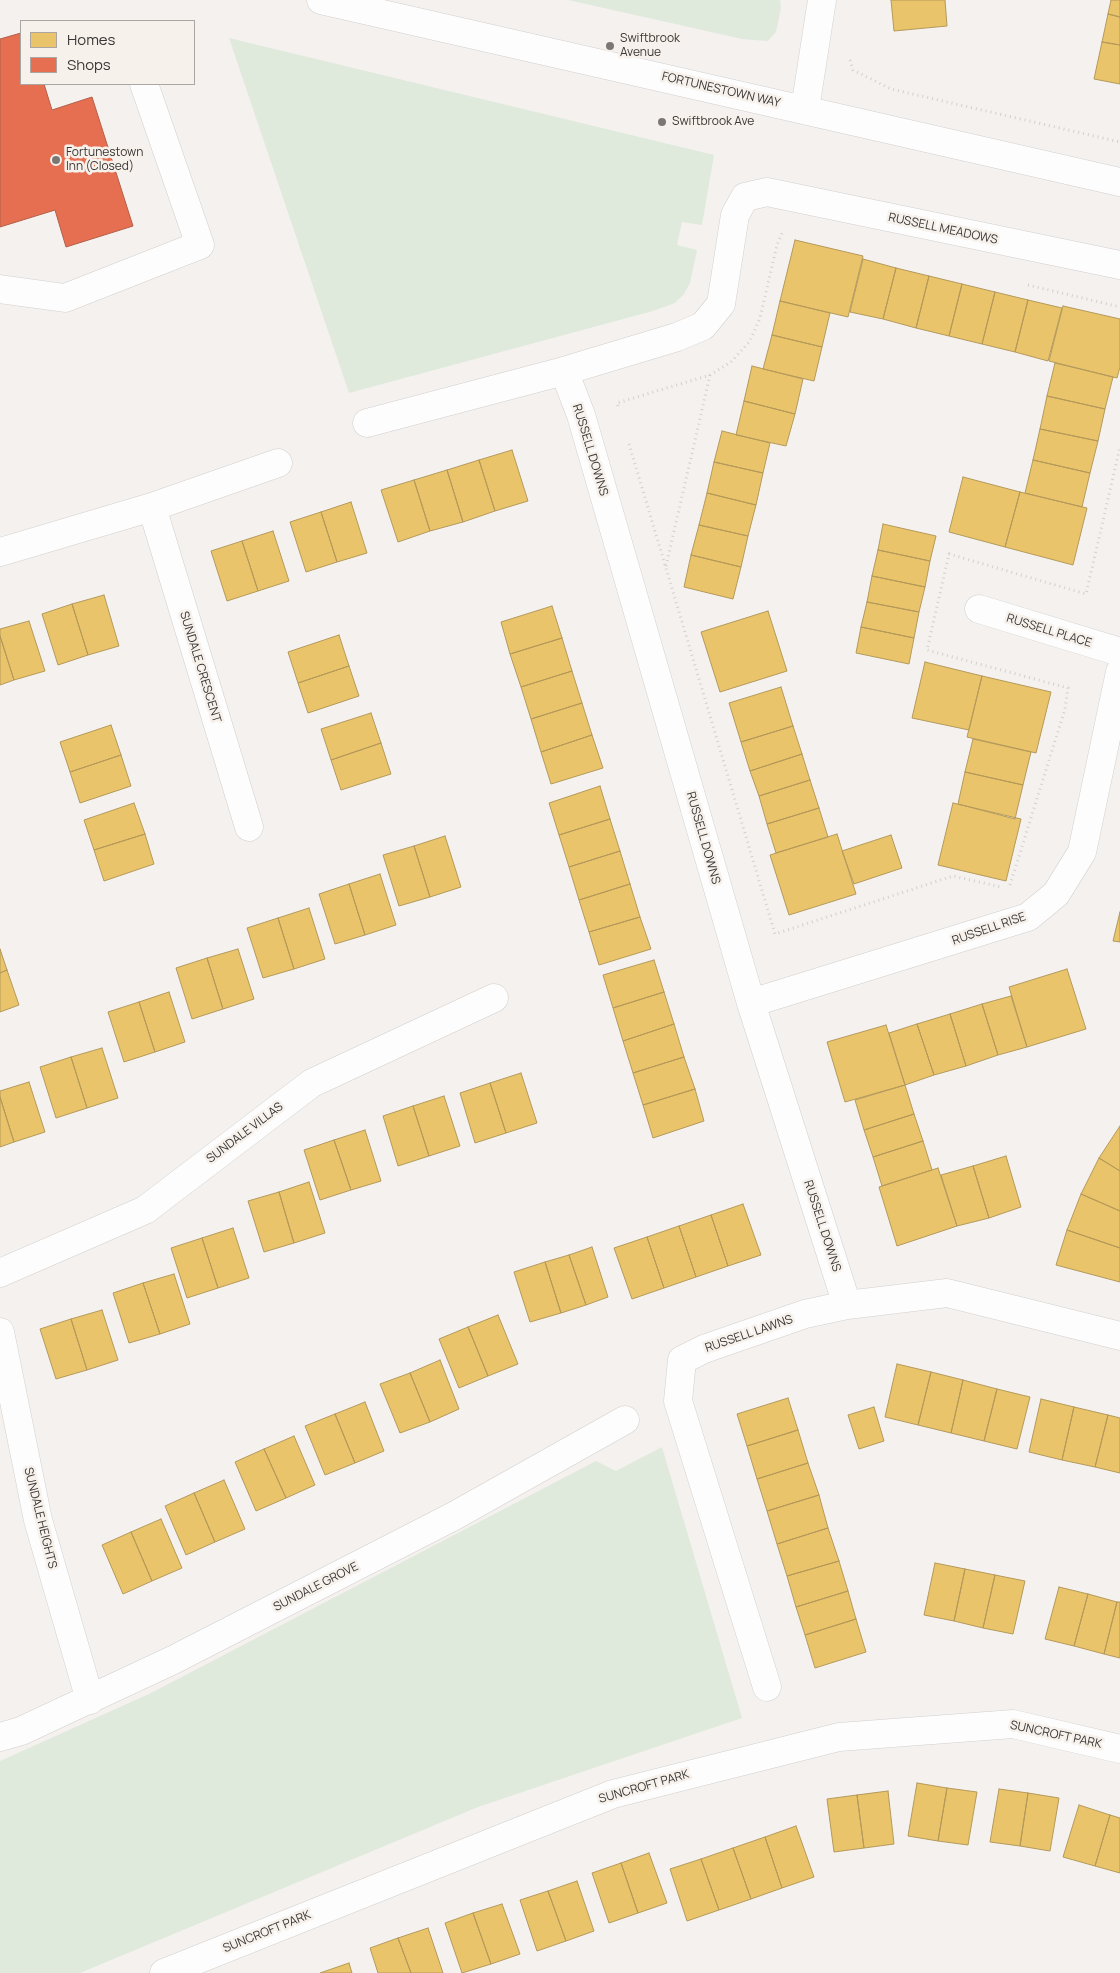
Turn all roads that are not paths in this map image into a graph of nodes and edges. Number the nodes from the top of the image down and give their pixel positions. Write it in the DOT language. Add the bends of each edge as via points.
graph roads {
  1 [pos="321,0"];
  2 [pos="822,0"];
  3 [pos="144,85"];
  4 [pos="805,110"];
  5 [pos="1120,182"];
  6 [pos="1120,265"];
  7 [pos="0,289"];
  8 [pos="564,371"];
  9 [pos="367,423"];
  10 [pos="278,462"];
  11 [pos="152,507"];
  12 [pos="0,552"];
  13 [pos="978,609"];
  14 [pos="1120,652"];
  15 [pos="1120,672"];
  16 [pos="249,827"];
  17 [pos="494,998"];
  18 [pos="751,1003"];
  19 [pos="0,1273"];
  20 [pos="847,1305"];
  21 [pos="0,1332"];
  22 [pos="1120,1336"];
  23 [pos="625,1420"];
  24 [pos="767,1687"];
  25 [pos="90,1700"];
  26 [pos="0,1737"];
  27 [pos="1120,1749"];
  28 [pos="164,1973"];
  1 -- 4 [label="street, FORTUNESTOWN WAY"];
  2 -- 4 [label="street"];
  3 -- 7 [label="street" via="200,246 65,298"];
  4 -- 5 [label="street, FORTUNESTOWN WAY"];
  6 -- 8 [label="street, RUSSELL MEADOWS" via="767,192 745,197 735,215 721,304 703,326"];
  8 -- 9 [label="street"];
  8 -- 18 [label="street, RUSSELL DOWNS" via="580,415"];
  10 -- 11 [label="street"];
  11 -- 12 [label="street"];
  11 -- 16 [label="street, SUNDALE CRESCENT"];
  13 -- 14 [label="street, RUSSELL PLACE"];
  15 -- 18 [label="street, RUSSELL RISE" via="1082,852 1056,894 1028,917"];
  17 -- 19 [label="street, SUNDALE VILLAS" via="312,1083 145,1210"];
  18 -- 20 [label="street, RUSSELL DOWNS"];
  20 -- 22 [label="street, RUSSELL LAWNS" via="947,1293"];
  20 -- 24 [label="street, RUSSELL LAWNS" via="704,1348 682,1360 678,1401"];
  21 -- 25 [label="street, SUNDALE HEIGHTS" via="38,1520"];
  23 -- 25 [label="street, SUNDALE GROVE" via="454,1516"];
  25 -- 26 [label="street, SUNDALE GROVE"];
  27 -- 28 [label="street, SUNCROFT PARK" via="1013,1724 840,1737 613,1794"];
}
